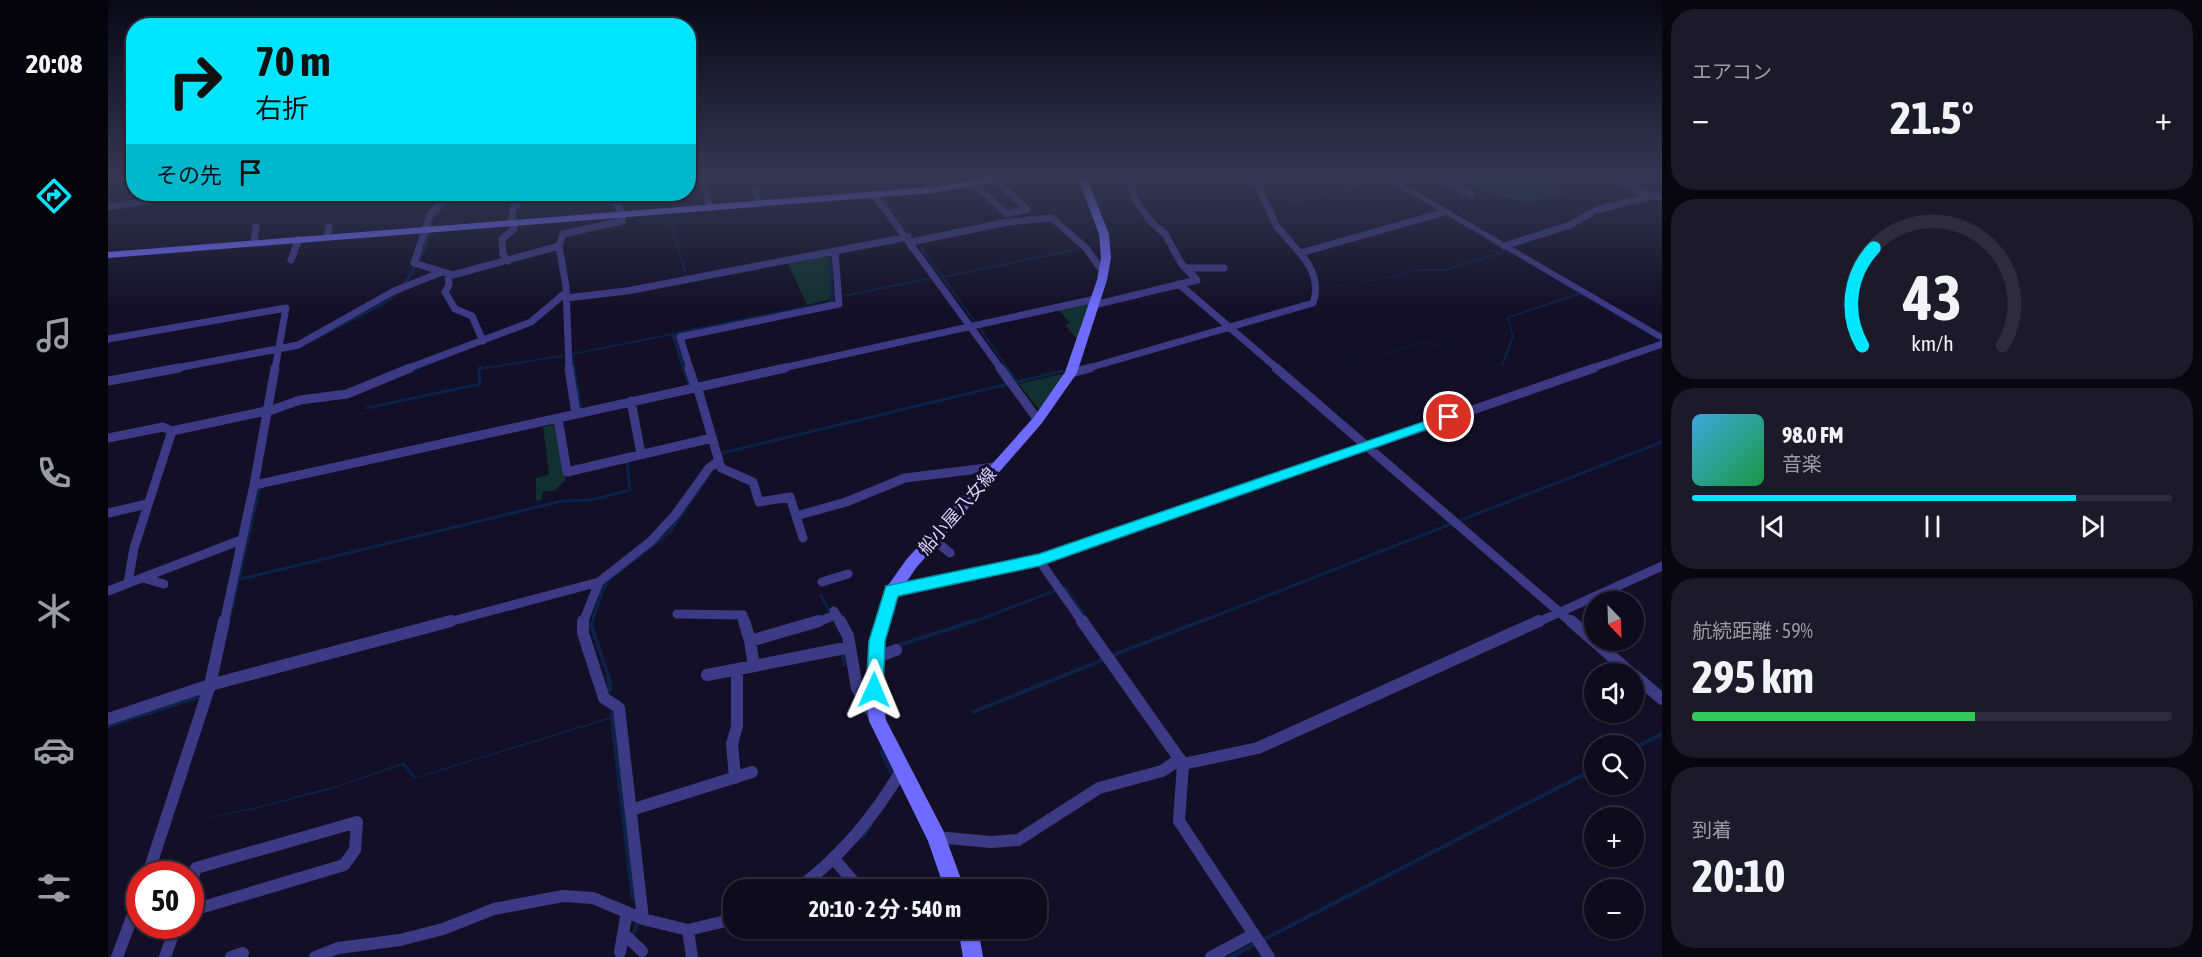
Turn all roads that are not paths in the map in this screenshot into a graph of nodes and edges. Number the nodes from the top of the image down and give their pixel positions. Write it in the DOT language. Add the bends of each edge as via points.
graph roads {
  1 [pos="429,221"];
  2 [pos="531,221"];
  3 [pos="620,221"];
  4 [pos="895,221"];
  5 [pos="1023,221"];
  6 [pos="1055,221"];
  7 [pos="1099,221"];
  8 [pos="1150,221"];
  9 [pos="1273,221"];
  10 [pos="1415,221"];
  11 [pos="1461,221"];
  12 [pos="1578,221"];
  13 [pos="513,222"];
  14 [pos="256,227"];
  15 [pos="428,229"];
  16 [pos="910,239"];
  17 [pos="299,240"];
  18 [pos="254,243"];
  19 [pos="559,246"];
  20 [pos="1504,246"];
  21 [pos="835,251"];
  22 [pos="1300,253"];
  23 [pos="108,255"];
  24 [pos="291,260"];
  25 [pos="508,261"];
  26 [pos="1186,268"];
  27 [pos="1224,268"];
  28 [pos="1103,272"];
  29 [pos="445,273"];
  30 [pos="1179,284"];
  31 [pos="565,296"];
  32 [pos="1095,302"];
  33 [pos="972,325"];
  34 [pos="1229,327"];
  35 [pos="1662,338"];
  36 [pos="108,339"];
  37 [pos="483,341"];
  38 [pos="1662,344"];
  39 [pos="277,351"];
  40 [pos="1071,373"];
  41 [pos="108,381"];
  42 [pos="696,386"];
  43 [pos="631,401"];
  44 [pos="267,411"];
  45 [pos="576,414"];
  46 [pos="558,418"];
  47 [pos="1038,420"];
  48 [pos="172,431"];
  49 [pos="108,438"];
  50 [pos="712,438"];
  51 [pos="1366,445"];
  52 [pos="641,454"];
  53 [pos="717,462"];
  54 [pos="995,467"];
  55 [pos="254,485"];
  56 [pos="147,504"];
  57 [pos="108,513"];
  58 [pos="796,516"];
  59 [pos="803,538"];
  60 [pos="932,538"];
  61 [pos="241,540"];
  62 [pos="950,553"];
  63 [pos="1039,560"];
  64 [pos="1662,566"];
  65 [pos="848,574"];
  66 [pos="143,578"];
  67 [pos="599,582"];
  68 [pos="822,582"];
  69 [pos="128,583"];
  70 [pos="164,584"];
  71 [pos="108,591"];
  72 [pos="892,591"];
  73 [pos="1560,612"];
  74 [pos="677,614"];
  75 [pos="750,641"];
  76 [pos="850,647"];
  77 [pos="896,650"];
  78 [pos="875,658"];
  79 [pos="1620,663"];
  80 [pos="754,666"];
  81 [pos="736,669"];
  82 [pos="707,675"];
  83 [pos="1644,683"];
  84 [pos="210,685"];
  85 [pos="1662,699"];
  86 [pos="108,719"];
  87 [pos="878,720"];
  88 [pos="1182,762"];
  89 [pos="901,771"];
  90 [pos="752,772"];
  91 [pos="735,778"];
  92 [pos="631,810"];
  93 [pos="936,837"];
  94 [pos="833,858"];
  95 [pos="152,861"];
  96 [pos="204,866"];
  97 [pos="812,879"];
  98 [pos="851,879"];
  99 [pos="951,879"];
  100 [pos="204,907"];
  101 [pos="627,912"];
  102 [pos="643,919"];
  103 [pos="723,922"];
  104 [pos="688,930"];
  105 [pos="126,933"];
  106 [pos="623,933"];
  107 [pos="1254,934"];
  108 [pos="171,939"];
  109 [pos="970,939"];
  110 [pos="642,951"];
  111 [pos="620,952"];
  112 [pos="117,957"];
  113 [pos="165,957"];
  114 [pos="315,957"];
  115 [pos="692,957"];
  116 [pos="973,957"];
  117 [pos="1211,957"];
  118 [pos="1269,957"];
  1 -- 15 [label="street"];
  2 -- 13 [label="main road"];
  3 -- 19 [label="street" via="563,234"];
  4 -- 16 [label="street"];
  5 -- 16 [label="street"];
  6 -- 28 [label="street" via="1086,248"];
  7 -- 28 [label="main road, 船小屋八女線" via="1104,234"];
  8 -- 26 [label="street" via="1165,234"];
  9 -- 22 [label="street" via="1282,238"];
  10 -- 22 [label="street"];
  11 -- 20 [label="street"];
  12 -- 20 [label="street"];
  13 -- 15 [label="main road"];
  13 -- 25 [label="street" via="513,230 502,239"];
  14 -- 18 [label="street"];
  15 -- 17 [label="main road" via="328,232"];
  15 -- 29 [label="street" via="417,263"];
  16 -- 21 [label="street"];
  16 -- 33 [label="street"];
  17 -- 18 [label="main road"];
  17 -- 24 [label="street"];
  18 -- 23 [label="main road"];
  19 -- 25 [label="street"];
  19 -- 31 [label="street"];
  20 -- 35 [label="street"];
  21 -- 31 [label="street" via="627,291"];
  21 -- 42 [label="street" via="839,304 680,337"];
  22 -- 34 [label="street" via="1313,268 1313,303"];
  25 -- 29 [label="street"];
  26 -- 27 [label="street"];
  26 -- 30 [label="street" via="1197,280"];
  28 -- 32 [label="main road, 船小屋八女線"];
  29 -- 37 [label="street" via="449,285 445,292 455,309 472,316"];
  29 -- 39 [label="street" via="403,287 298,345"];
  30 -- 32 [label="street"];
  30 -- 34 [label="street"];
  31 -- 37 [label="street" via="531,322"];
  31 -- 45 [label="street" via="567,353"];
  32 -- 33 [label="street"];
  32 -- 40 [label="main road, 船小屋八女線"];
  33 -- 42 [label="street"];
  33 -- 47 [label="street"];
  34 -- 40 [label="street"];
  34 -- 51 [label="street"];
  36 -- 39 [label="street" via="286,308"];
  37 -- 44 [label="street" via="356,391 300,400"];
  38 -- 51 [label="street"];
  39 -- 41 [label="street"];
  39 -- 44 [label="street"];
  40 -- 47 [label="main road, 船小屋八女線"];
  42 -- 43 [label="street"];
  42 -- 50 [label="street"];
  43 -- 45 [label="street"];
  43 -- 52 [label="street"];
  44 -- 48 [label="street"];
  44 -- 55 [label="street"];
  45 -- 46 [label="street"];
  46 -- 52 [label="street" via="567,472"];
  46 -- 55 [label="street"];
  47 -- 54 [label="main road, 船小屋八女線"];
  48 -- 49 [label="street" via="164,427"];
  48 -- 56 [label="street"];
  50 -- 52 [label="street"];
  50 -- 53 [label="street"];
  51 -- 63 [label="street"];
  51 -- 73 [label="street"];
  53 -- 58 [label="street" via="721,468 753,482 759,502 790,497"];
  53 -- 67 [label="street" via="651,541"];
  54 -- 58 [label="street" via="905,478 846,502"];
  54 -- 60 [label="main road, 船小屋八女線"];
  55 -- 61 [label="street"];
  56 -- 57 [label="street"];
  56 -- 69 [label="street"];
  58 -- 59 [label="street"];
  60 -- 62 [label="street"];
  60 -- 72 [label="main road, 船小屋八女線"];
  61 -- 66 [label="street"];
  61 -- 84 [label="street"];
  63 -- 72 [label="street"];
  63 -- 88 [label="street"];
  64 -- 73 [label="street"];
  65 -- 68 [label="street"];
  66 -- 69 [label="street"];
  66 -- 70 [label="street"];
  67 -- 84 [label="street"];
  67 -- 92 [label="street" via="583,619 583,633 604,698 619,708"];
  69 -- 71 [label="street"];
  72 -- 78 [label="main road, 船小屋八女線"];
  73 -- 79 [label="street"];
  73 -- 88 [label="street" via="1258,748"];
  74 -- 75 [label="street" via="743,615"];
  75 -- 76 [label="street" via="806,626 835,612"];
  75 -- 80 [label="street"];
  76 -- 80 [label="street"];
  76 -- 87 [label="street" via="852,679 863,705"];
  77 -- 78 [label="street"];
  78 -- 87 [label="main road, 船小屋八女線"];
  80 -- 81 [label="street"];
  81 -- 82 [label="street"];
  81 -- 91 [label="street" via="737,726 732,744"];
  83 -- 85 [label="street"];
  84 -- 86 [label="street"];
  84 -- 95 [label="street"];
  87 -- 89 [label="main road, 船小屋八女線"];
  88 -- 93 [label="street" via="1099,788 1010,842"];
  88 -- 107 [label="street" via="1179,821"];
  89 -- 93 [label="main road, 船小屋八女線"];
  89 -- 94 [label="street" via="888,796"];
  90 -- 91 [label="street"];
  91 -- 92 [label="street"];
  92 -- 102 [label="street"];
  93 -- 99 [label="main road, 船小屋八女線"];
  94 -- 97 [label="street"];
  94 -- 98 [label="street"];
  96 -- 100 [label="street" via="357,822 355,850 344,865"];
  101 -- 102 [label="street"];
  101 -- 106 [label="street"];
  101 -- 114 [label="street" via="593,898 563,896 494,909 443,929 400,940 338,948"];
  102 -- 104 [label="street"];
  103 -- 104 [label="street"];
  104 -- 115 [label="street"];
  105 -- 112 [label="street"];
  106 -- 110 [label="street"];
  106 -- 111 [label="street"];
  107 -- 117 [label="street"];
  107 -- 118 [label="street"];
  108 -- 113 [label="street"];
  109 -- 116 [label="main road"];
}
